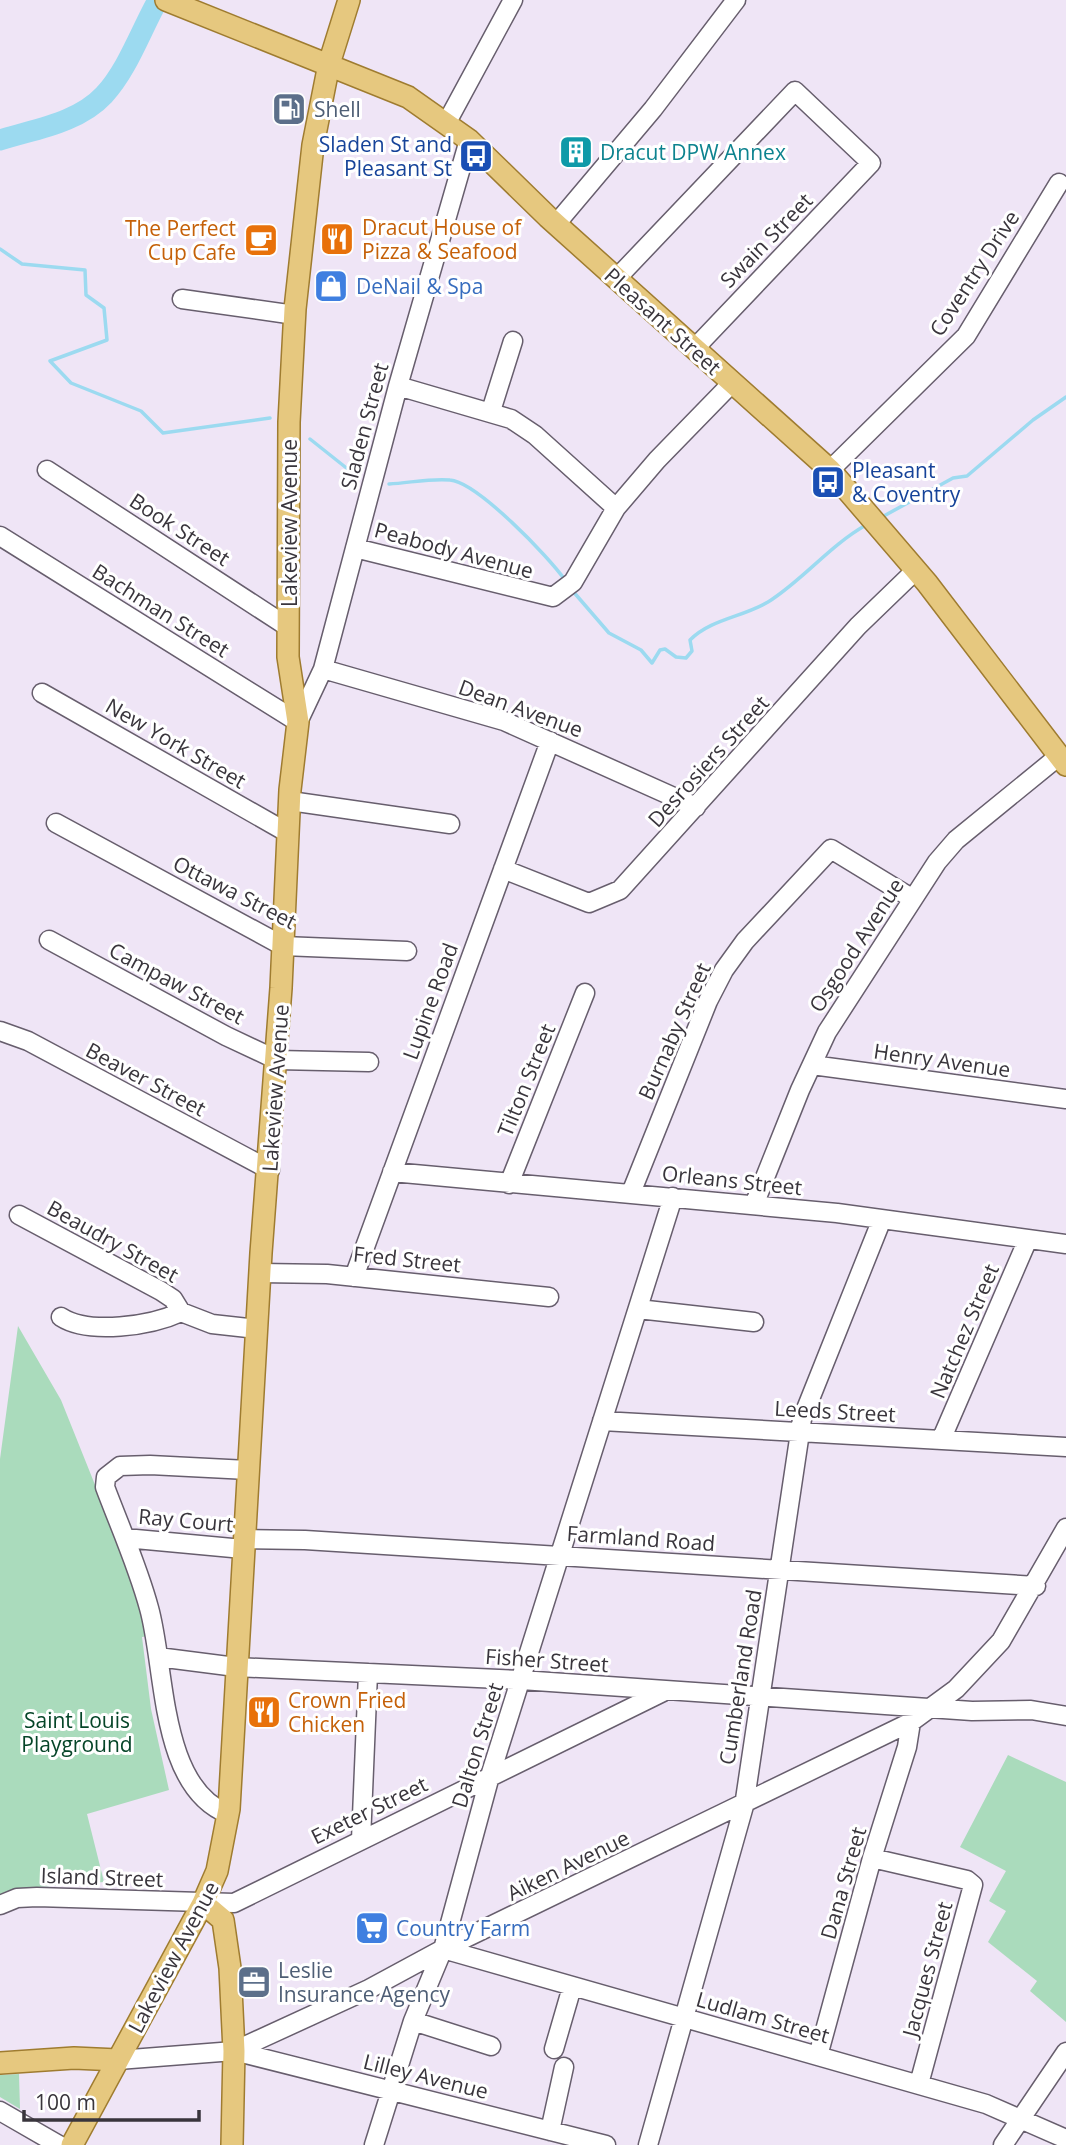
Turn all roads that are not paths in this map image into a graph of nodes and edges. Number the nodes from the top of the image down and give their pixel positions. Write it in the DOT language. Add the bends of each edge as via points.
graph roads {
  1 [pos="166,0"];
  2 [pos="349,0"];
  3 [pos="736,0"];
  4 [pos="512,1"];
  5 [pos="329,64"];
  6 [pos="447,122"];
  7 [pos="469,140"];
  8 [pos="1059,183"];
  9 [pos="556,223"];
  10 [pos="616,279"];
  11 [pos="182,299"];
  12 [pos="295,315"];
  13 [pos="513,341"];
  14 [pos="694,349"];
  15 [pos="732,383"];
  16 [pos="398,386"];
  17 [pos="491,411"];
  18 [pos="47,470"];
  19 [pos="830,470"];
  20 [pos="617,508"];
  21 [pos="0,536"];
  22 [pos="355,548"];
  23 [pos="916,570"];
  24 [pos="288,627"];
  25 [pos="323,669"];
  26 [pos="42,693"];
  27 [pos="298,722"];
  28 [pos="550,741"];
  29 [pos="1063,761"];
  30 [pos="290,801"];
  31 [pos="696,807"];
  32 [pos="56,823"];
  33 [pos="450,824"];
  34 [pos="288,833"];
  35 [pos="503,869"];
  36 [pos="913,899"];
  37 [pos="49,940"];
  38 [pos="283,946"];
  39 [pos="407,951"];
  40 [pos="585,993"];
  41 [pos="0,1031"];
  42 [pos="277,1060"];
  43 [pos="369,1062"];
  44 [pos="812,1065"];
  45 [pos="1066,1099"];
  46 [pos="270,1170"];
  47 [pos="392,1172"];
  48 [pos="509,1184"];
  49 [pos="631,1193"];
  50 [pos="673,1197"];
  51 [pos="754,1205"];
  52 [pos="19,1214"];
  53 [pos="882,1219"];
  54 [pos="1028,1239"];
  55 [pos="1066,1244"];
  56 [pos="260,1273"];
  57 [pos="354,1277"];
  58 [pos="549,1297"];
  59 [pos="638,1308"];
  60 [pos="181,1312"];
  61 [pos="61,1317"];
  62 [pos="754,1322"];
  63 [pos="257,1329"];
  64 [pos="602,1421"];
  65 [pos="800,1432"];
  66 [pos="941,1440"];
  67 [pos="1066,1447"];
  68 [pos="248,1470"];
  69 [pos="1066,1528"];
  70 [pos="125,1538"];
  71 [pos="243,1544"];
  72 [pos="560,1556"];
  73 [pos="779,1570"];
  74 [pos="1036,1586"];
  75 [pos="158,1657"];
  76 [pos="236,1667"];
  77 [pos="368,1673"];
  78 [pos="521,1680"];
  79 [pos="665,1690"];
  80 [pos="760,1697"];
  81 [pos="932,1706"];
  82 [pos="1066,1716"];
  83 [pos="911,1722"];
  84 [pos="491,1776"];
  85 [pos="744,1806"];
  86 [pos="228,1814"];
  87 [pos="361,1840"];
  88 [pos="872,1858"];
  89 [pos="203,1903"];
  90 [pos="0,1905"];
  91 [pos="443,1949"];
  92 [pos="572,1987"];
  93 [pos="684,2018"];
  94 [pos="413,2021"];
  95 [pos="491,2046"];
  96 [pos="554,2049"];
  97 [pos="234,2051"];
  98 [pos="1066,2052"];
  99 [pos="818,2056"];
  100 [pos="118,2060"];
  101 [pos="0,2063"];
  102 [pos="564,2067"];
  103 [pos="919,2084"];
  104 [pos="391,2090"];
  105 [pos="0,2111"];
  106 [pos="1021,2117"];
  107 [pos="550,2131"];
  108 [pos="1066,2139"];
  109 [pos="59,2145"];
  110 [pos="72,2145"];
  111 [pos="232,2145"];
  112 [pos="374,2145"];
  113 [pos="606,2145"];
  114 [pos="648,2145"];
  115 [pos="1003,2145"];
  1 -- 5 [label="main road, Pleasant Street"];
  2 -- 5 [label="main road, Lakeview Avenue"];
  3 -- 9 [label="street" via="653,109"];
  4 -- 6 [label="street"];
  5 -- 6 [label="main road, Pleasant Street" via="408,97"];
  5 -- 12 [label="main road, Lakeview Avenue" via="313,145"];
  6 -- 7 [label="main road, Pleasant Street"];
  7 -- 9 [label="main road, Pleasant Street"];
  7 -- 16 [label="street, Sladen Street"];
  8 -- 19 [label="street, Coventry Drive" via="966,336"];
  9 -- 10 [label="main road, Pleasant Street"];
  10 -- 14 [label="main road, Pleasant Street"];
  10 -- 14 [label="street, Swain Street" via="795,91 871,163"];
  11 -- 12 [label="street"];
  12 -- 24 [label="main road, Lakeview Avenue" via="289,422"];
  13 -- 17 [label="street"];
  14 -- 15 [label="main road, Pleasant Street"];
  15 -- 19 [label="main road, Pleasant Street"];
  15 -- 20 [label="street, Peabody Avenue"];
  16 -- 17 [label="street"];
  16 -- 22 [label="street, Sladen Street"];
  17 -- 20 [label="street" via="522,425"];
  18 -- 24 [label="street, Book Street"];
  19 -- 23 [label="main road, Pleasant Street"];
  20 -- 22 [label="street, Peabody Avenue" via="569,586 553,597"];
  21 -- 27 [label="street, Bachman Street"];
  22 -- 25 [label="street, Sladen Street"];
  23 -- 29 [label="main road, Pleasant Street"];
  23 -- 31 [label="street, Desrosiers Street" via="858,626"];
  24 -- 27 [label="main road, Lakeview Avenue"];
  25 -- 27 [label="street, Sladen Street"];
  25 -- 28 [label="street, Dean Avenue" via="488,716"];
  26 -- 34 [label="street, New York Street"];
  27 -- 30 [label="main road, Lakeview Avenue"];
  28 -- 31 [label="street, Dean Avenue"];
  28 -- 35 [label="street, Lupine Road"];
  29 -- 36 [label="street, Osgood Avenue" via="956,839"];
  30 -- 33 [label="street"];
  30 -- 34 [label="main road, Lakeview Avenue"];
  31 -- 35 [label="street, Desrosiers Street" via="636,875 598,901 589,903"];
  32 -- 38 [label="street, Ottawa Street"];
  34 -- 38 [label="main road, Lakeview Avenue"];
  35 -- 47 [label="street, Lupine Road"];
  36 -- 44 [label="street, Osgood Avenue" via="827,1032"];
  36 -- 49 [label="street, Burnaby Street" via="831,849 724,970"];
  37 -- 42 [label="street, Campaw Street"];
  38 -- 39 [label="street, Ottawa Street"];
  38 -- 42 [label="main road, Lakeview Avenue"];
  40 -- 48 [label="street, Tilton Street"];
  41 -- 46 [label="street, Beaver Street" via="36,1045"];
  42 -- 43 [label="street, Campaw Street"];
  42 -- 46 [label="main road, Lakeview Avenue"];
  44 -- 45 [label="street, Henry Avenue"];
  44 -- 51 [label="street, Osgood Avenue"];
  46 -- 56 [label="main road, Lakeview Avenue"];
  47 -- 48 [label="street, Orleans Street"];
  47 -- 57 [label="street, Lupine Road"];
  48 -- 49 [label="street, Orleans Street"];
  49 -- 50 [label="street, Orleans Street"];
  50 -- 51 [label="street, Orleans Street"];
  50 -- 59 [label="street, Dalton Street"];
  51 -- 53 [label="street, Orleans Street"];
  52 -- 60 [label="street, Beaudry Street" via="161,1291"];
  53 -- 54 [label="street, Orleans Street"];
  53 -- 65 [label="street, Cumberland Road"];
  54 -- 55 [label="street, Orleans Street"];
  54 -- 66 [label="street, Natchez Street"];
  56 -- 57 [label="street, Fred Street"];
  56 -- 63 [label="main road, Lakeview Avenue"];
  57 -- 58 [label="street, Fred Street"];
  59 -- 62 [label="street"];
  59 -- 64 [label="street, Dalton Street"];
  60 -- 61 [label="street" via="161,1322 83,1328"];
  60 -- 63 [label="street" via="212,1324"];
  63 -- 68 [label="main road, Lakeview Avenue"];
  64 -- 65 [label="street, Leeds Street"];
  64 -- 72 [label="street, Dalton Street"];
  65 -- 66 [label="street, Leeds Street"];
  65 -- 73 [label="street, Cumberland Road"];
  66 -- 67 [label="street, Leeds Street"];
  68 -- 70 [label="street" via="120,1466 106,1477 105,1487"];
  68 -- 71 [label="main road, Lakeview Avenue"];
  69 -- 74 [label="street, Aiken Avenue"];
  70 -- 71 [label="street, Ray Court"];
  70 -- 75 [label="street" via="149,1607"];
  71 -- 72 [label="street, Farmland Road"];
  71 -- 76 [label="main road, Lakeview Avenue"];
  72 -- 73 [label="street, Farmland Road"];
  72 -- 78 [label="street, Dalton Street"];
  73 -- 74 [label="street, Farmland Road"];
  73 -- 80 [label="street, Cumberland Road"];
  74 -- 81 [label="street, Aiken Avenue" via="990,1655"];
  75 -- 76 [label="street, Fisher Street"];
  75 -- 86 [label="street" via="169,1724 184,1768 204,1802"];
  76 -- 77 [label="street, Fisher Street"];
  76 -- 86 [label="main road, Lakeview Avenue"];
  77 -- 78 [label="street, Fisher Street"];
  77 -- 87 [label="street"];
  78 -- 79 [label="street, Fisher Street"];
  78 -- 84 [label="street, Dalton Street"];
  79 -- 80 [label="street, Fisher Street"];
  79 -- 84 [label="street, Exeter Street"];
  80 -- 81 [label="street, Fisher Street"];
  80 -- 85 [label="street, Cumberland Road"];
  81 -- 82 [label="street"];
  81 -- 83 [label="street, Aiken Avenue"];
  83 -- 85 [label="street, Aiken Avenue"];
  83 -- 88 [label="street, Dana Street"];
  84 -- 87 [label="street, Exeter Street"];
  84 -- 91 [label="street, Dalton Street"];
  85 -- 91 [label="street, Aiken Avenue"];
  85 -- 93 [label="street, Cumberland Road"];
  86 -- 89 [label="main road, Lakeview Avenue" via="217,1871"];
  87 -- 89 [label="street, Exeter Street" via="234,1903"];
  88 -- 99 [label="street, Dana Street"];
  88 -- 103 [label="street, Jacques Street" via="973,1885"];
  89 -- 90 [label="street, Island Street" via="37,1897"];
  89 -- 97 [label="main road" via="223,1920"];
  89 -- 100 [label="main road, Lakeview Avenue"];
  91 -- 92 [label="street, Ludlam Street"];
  91 -- 94 [label="street, Dalton Street"];
  91 -- 97 [label="street, Aiken Avenue"];
  92 -- 93 [label="street, Ludlam Street"];
  92 -- 96 [label="street"];
  93 -- 99 [label="street, Ludlam Street"];
  93 -- 114 [label="street, Cumberland Road"];
  94 -- 95 [label="street"];
  94 -- 104 [label="street, Dalton Street"];
  97 -- 100 [label="street, Aiken Avenue"];
  97 -- 104 [label="street, Lilley Avenue"];
  97 -- 111 [label="main road"];
  98 -- 106 [label="street"];
  99 -- 103 [label="street, Ludlam Street"];
  100 -- 101 [label="main road"];
  100 -- 110 [label="main road, Lakeview Avenue"];
  102 -- 107 [label="street"];
  103 -- 106 [label="street, Ludlam Street"];
  104 -- 107 [label="street, Lilley Avenue"];
  104 -- 112 [label="street, Dalton Street"];
  105 -- 109 [label="street"];
  106 -- 108 [label="street, Ludlam Street"];
  106 -- 115 [label="street"];
  107 -- 113 [label="street, Lilley Avenue"];
}
